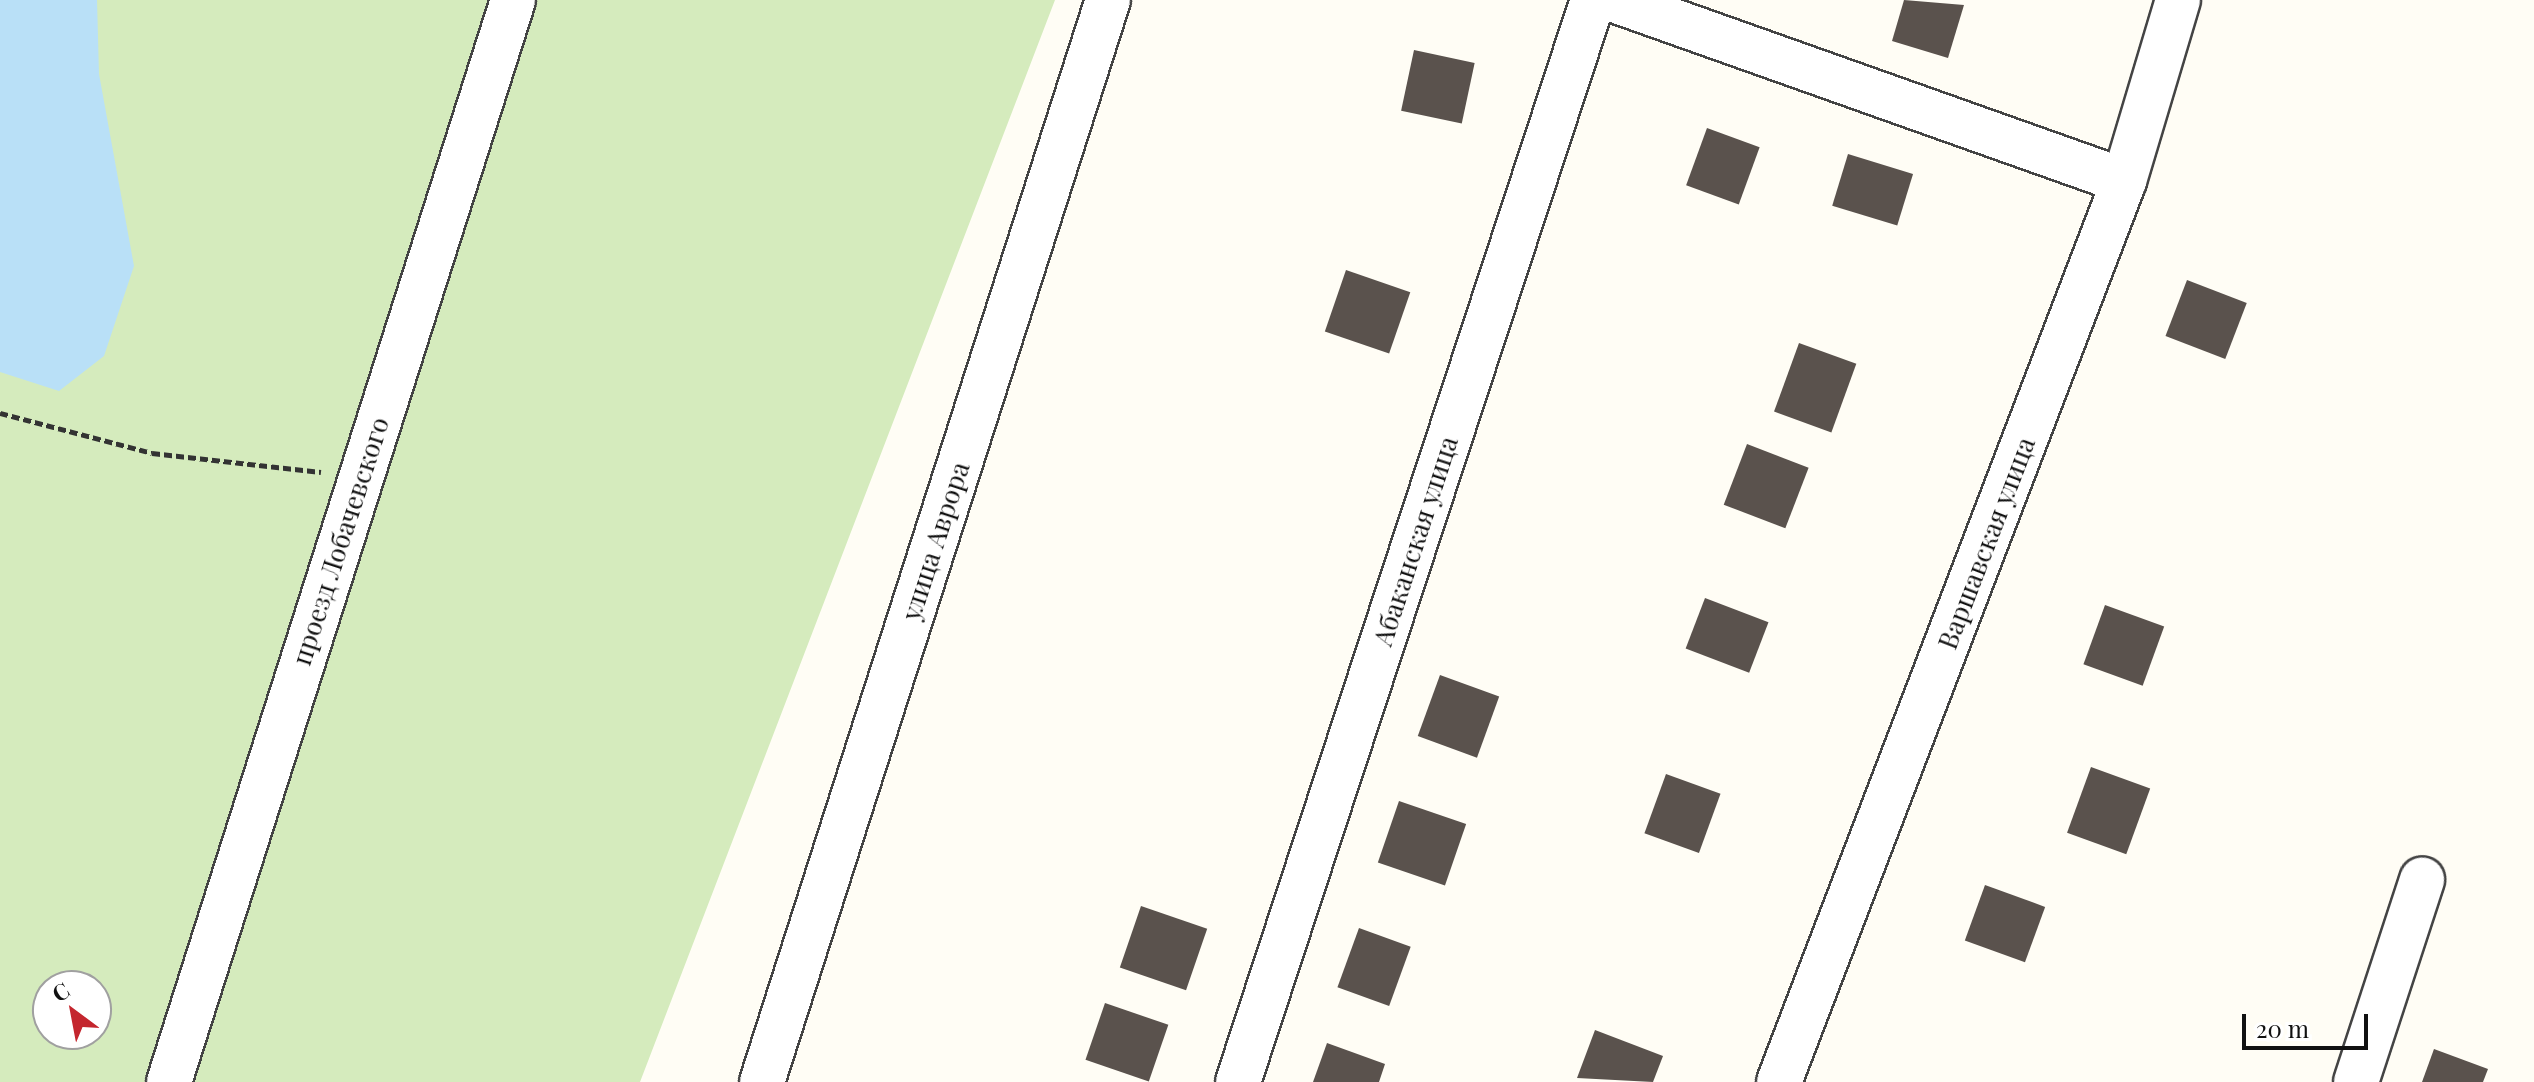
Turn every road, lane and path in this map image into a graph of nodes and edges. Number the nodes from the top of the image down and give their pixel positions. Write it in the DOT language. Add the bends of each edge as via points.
graph roads {
  1 [pos="513,0"];
  2 [pos="1108,0"];
  3 [pos="1593,0"];
  4 [pos="1614,0"];
  5 [pos="2178,0"];
  6 [pos="2124,181"];
  7 [pos="0,413"];
  8 [pos="361,476"];
  9 [pos="2422,880"];
  10 [pos="169,1082"];
  11 [pos="762,1082"];
  12 [pos="1238,1082"];
  13 [pos="1779,1082"];
  14 [pos="2356,1082"];
  1 -- 8 [label="street, проезд Лобачевского"];
  2 -- 11 [label="street, улица Аврора"];
  3 -- 12 [label="street, Абаканская улица"];
  4 -- 6 [label="street"];
  5 -- 6 [label="street, Варшавская улица"];
  6 -- 13 [label="street, Варшавская улица"];
  7 -- 8 [label="path" via="152,453"];
  8 -- 10 [label="street, проезд Лобачевского"];
  9 -- 14 [label="street"];
}
